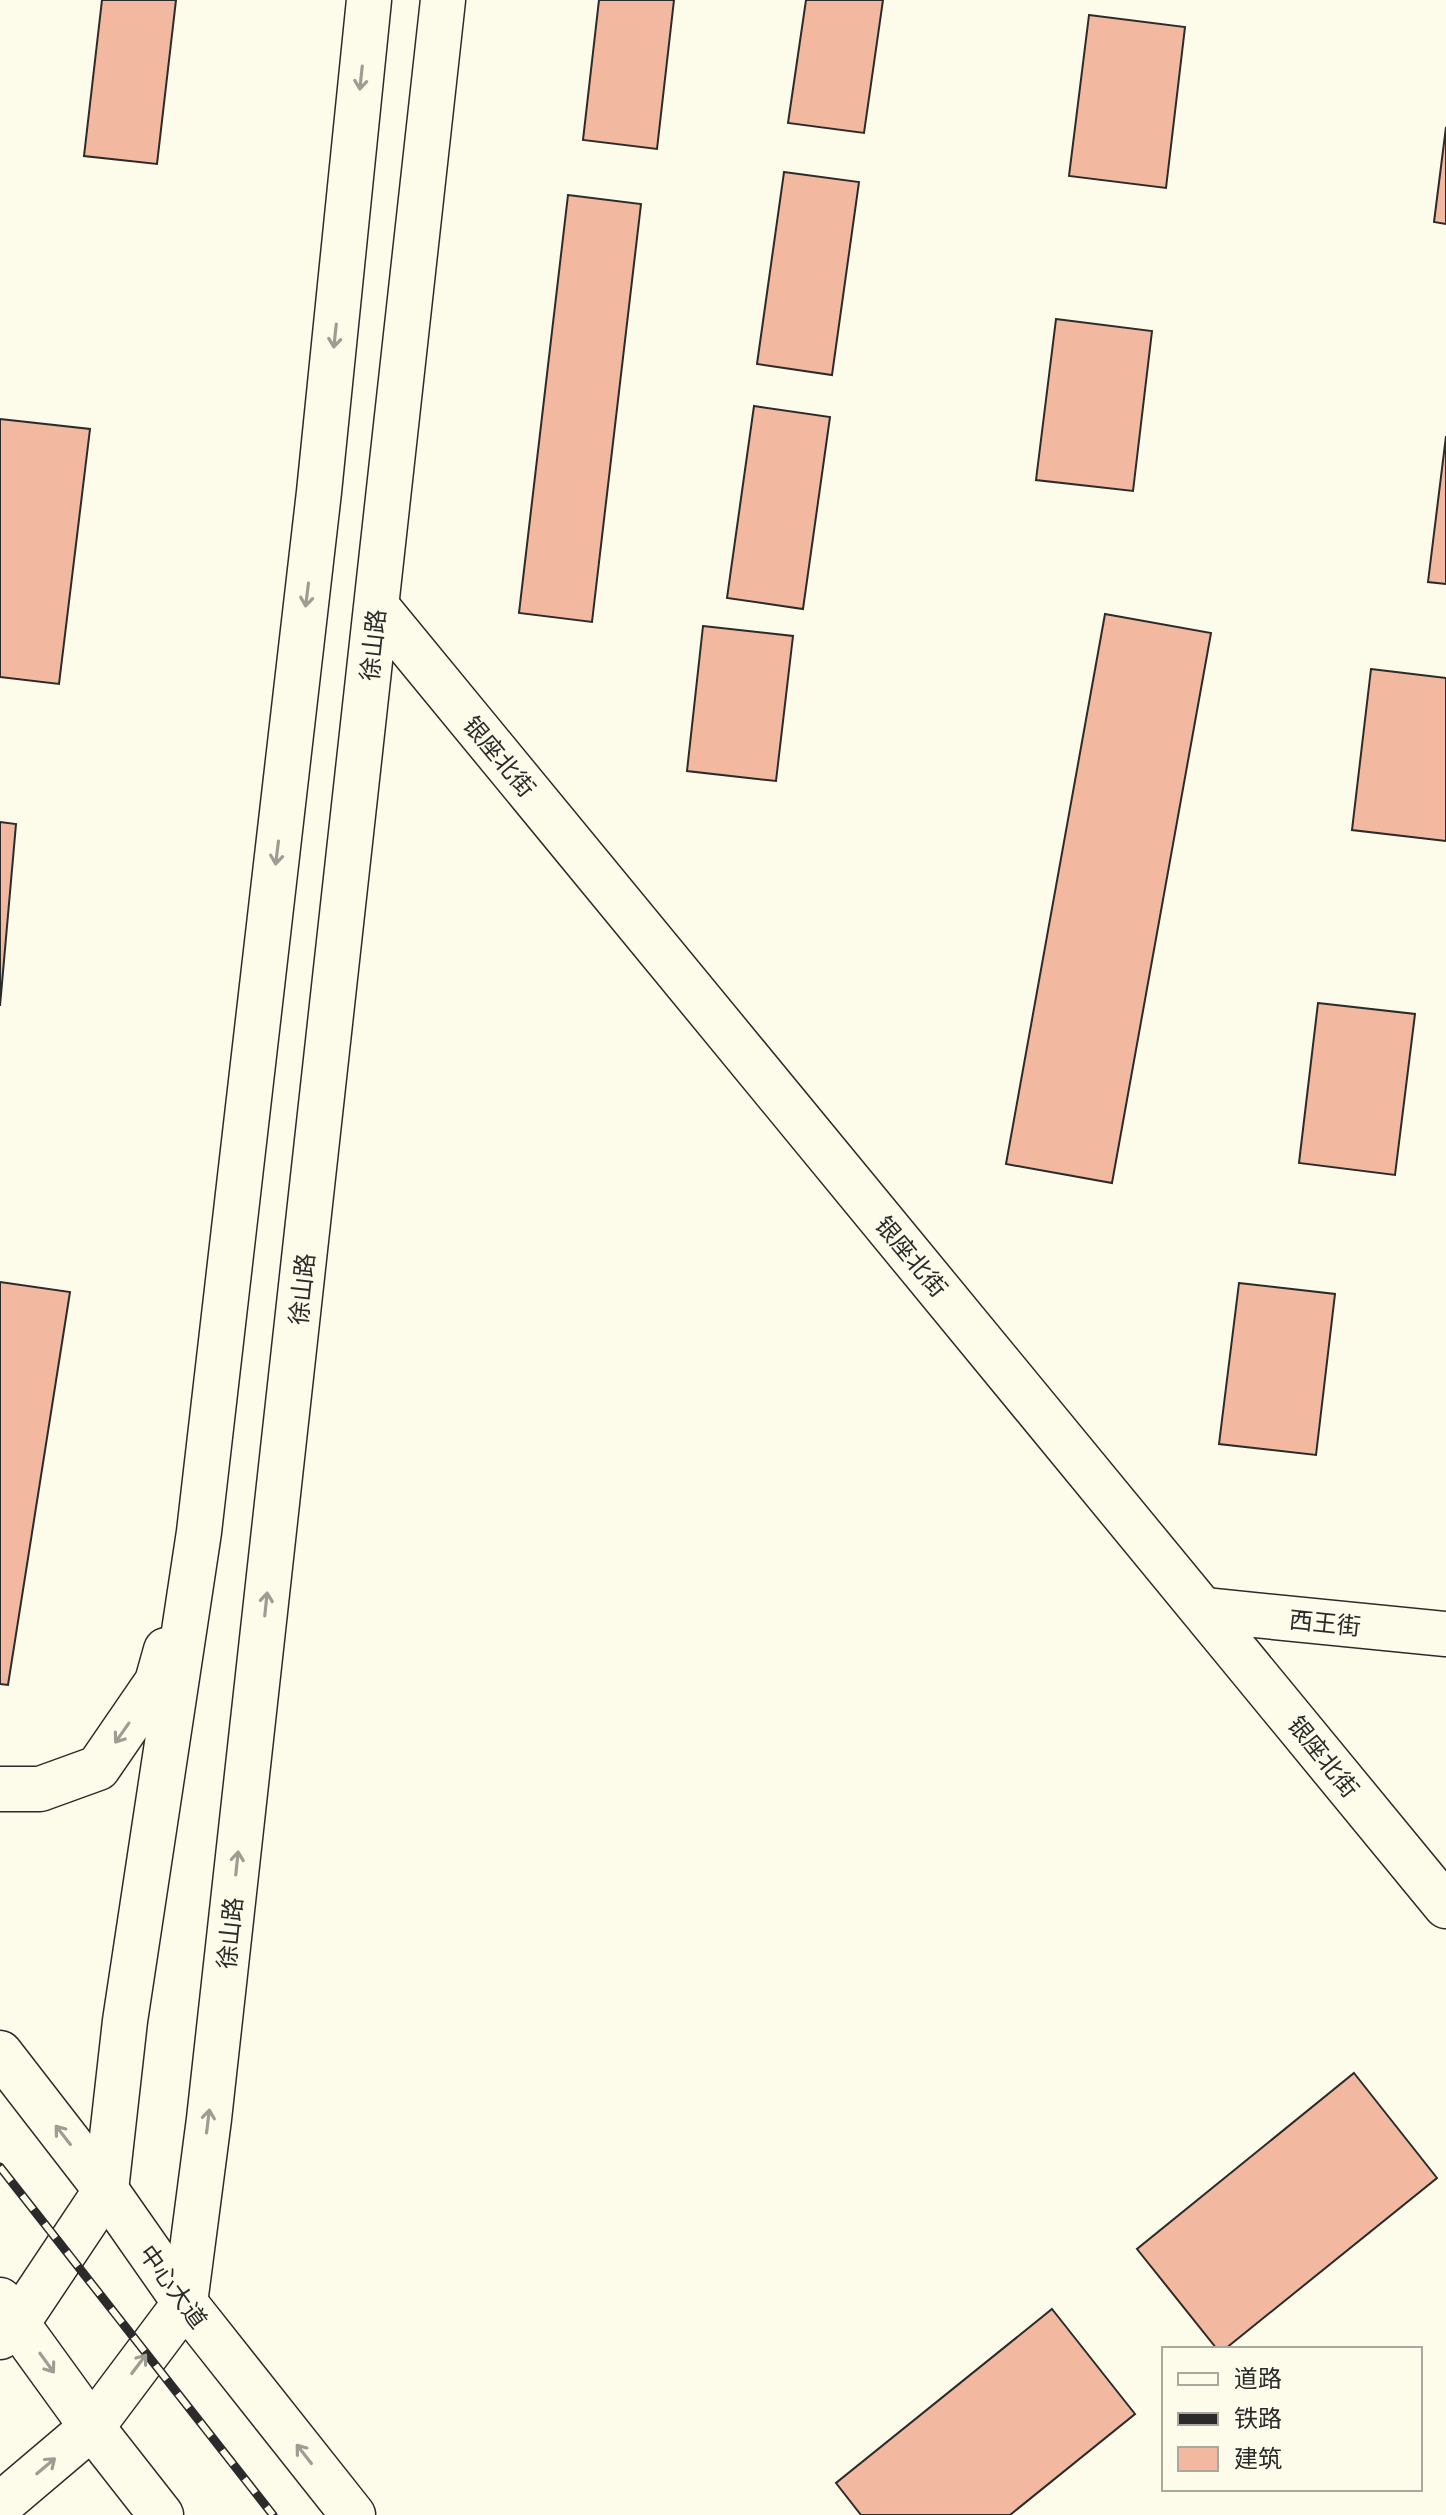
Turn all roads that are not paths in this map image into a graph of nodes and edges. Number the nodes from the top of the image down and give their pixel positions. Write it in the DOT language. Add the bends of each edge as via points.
graph roads {
  1 [pos="369,0"];
  2 [pos="443,0"];
  3 [pos="377,607"];
  4 [pos="199,1532"];
  5 [pos="1204,1610"];
  6 [pos="1446,1634"];
  7 [pos="0,1789"];
  8 [pos="1446,1906"];
  9 [pos="0,2053"];
  10 [pos="106,2190"];
  11 [pos="185,2303"];
  12 [pos="6,2320"];
  13 [pos="92,2427"];
  14 [pos="0,2505"];
  15 [pos="161,2515"];
  16 [pos="353,2515"];
  1 -- 4 [label="main road, one-way" via="319,492"];
  2 -- 3 [label="main road, 徐山路"];
  3 -- 5 [label="main road, 银座北街"];
  11 -- 3 [label="main road, 徐山路, one-way"];
  4 -- 7 [label="main road, one-way" via="157,1682 98,1768 40,1789"];
  4 -- 10 [label="main road" via="125,2021"];
  5 -- 6 [label="main road, 西王街"];
  5 -- 8 [label="main road, 银座北街"];
  10 -- 9 [label="main road, 中心大道, one-way"];
  10 -- 11 [label="main road, 中心大道"];
  10 -- 12 [label="main road"];
  13 -- 11 [label="main road, 徐山路, one-way"];
  16 -- 11 [label="main road, 中心大道, one-way"];
  12 -- 13 [label="main road, one-way"];
  14 -- 13 [label="main road, 徐山路, one-way"];
  13 -- 15 [label="main road"];
}
